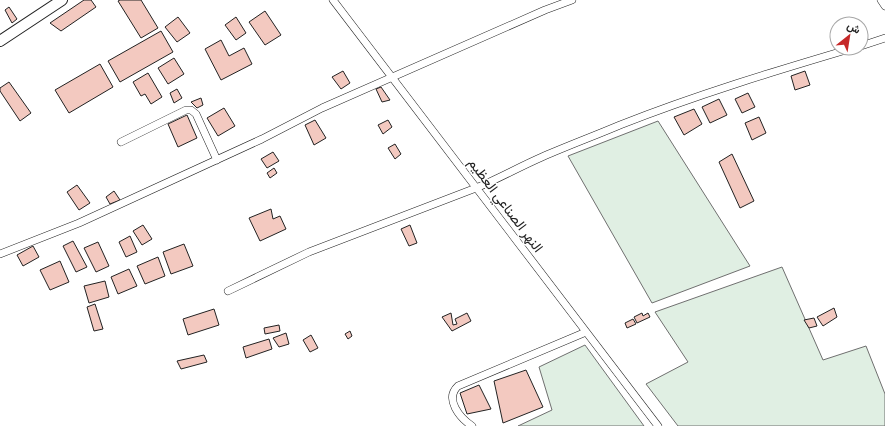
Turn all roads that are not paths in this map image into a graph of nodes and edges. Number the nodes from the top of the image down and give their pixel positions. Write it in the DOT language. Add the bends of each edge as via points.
graph roads {
  1 [pos="62,0"];
  2 [pos="333,0"];
  3 [pos="572,0"];
  4 [pos="881,0"];
  5 [pos="885,6"];
  6 [pos="885,38"];
  7 [pos="0,41"];
  8 [pos="869,43"];
  9 [pos="829,55"];
  10 [pos="392,77"];
  11 [pos="121,142"];
  12 [pos="217,160"];
  13 [pos="476,188"];
  14 [pos="0,254"];
  15 [pos="228,291"];
  16 [pos="586,332"];
  17 [pos="472,426"];
  18 [pos="658,426"];
  1 -- 7 [label="street"];
  2 -- 10 [label="street, النهر الصناعي العظيم"];
  3 -- 10 [label="street"];
  4 -- 5 [label="street"];
  6 -- 8 [label="street"];
  9 -- 13 [label="street" via="622,125 542,157"];
  10 -- 12 [label="street"];
  10 -- 13 [label="street, النهر الصناعي العظيم"];
  11 -- 12 [label="street" via="186,110 191,110 196,114"];
  12 -- 14 [label="street" via="79,223"];
  13 -- 15 [label="street" via="309,252"];
  13 -- 16 [label="street, النهر الصناعي العظيم"];
  16 -- 17 [label="street" via="454,389 452,399 458,412"];
  16 -- 18 [label="street, النهر الصناعي العظيم"];
}
